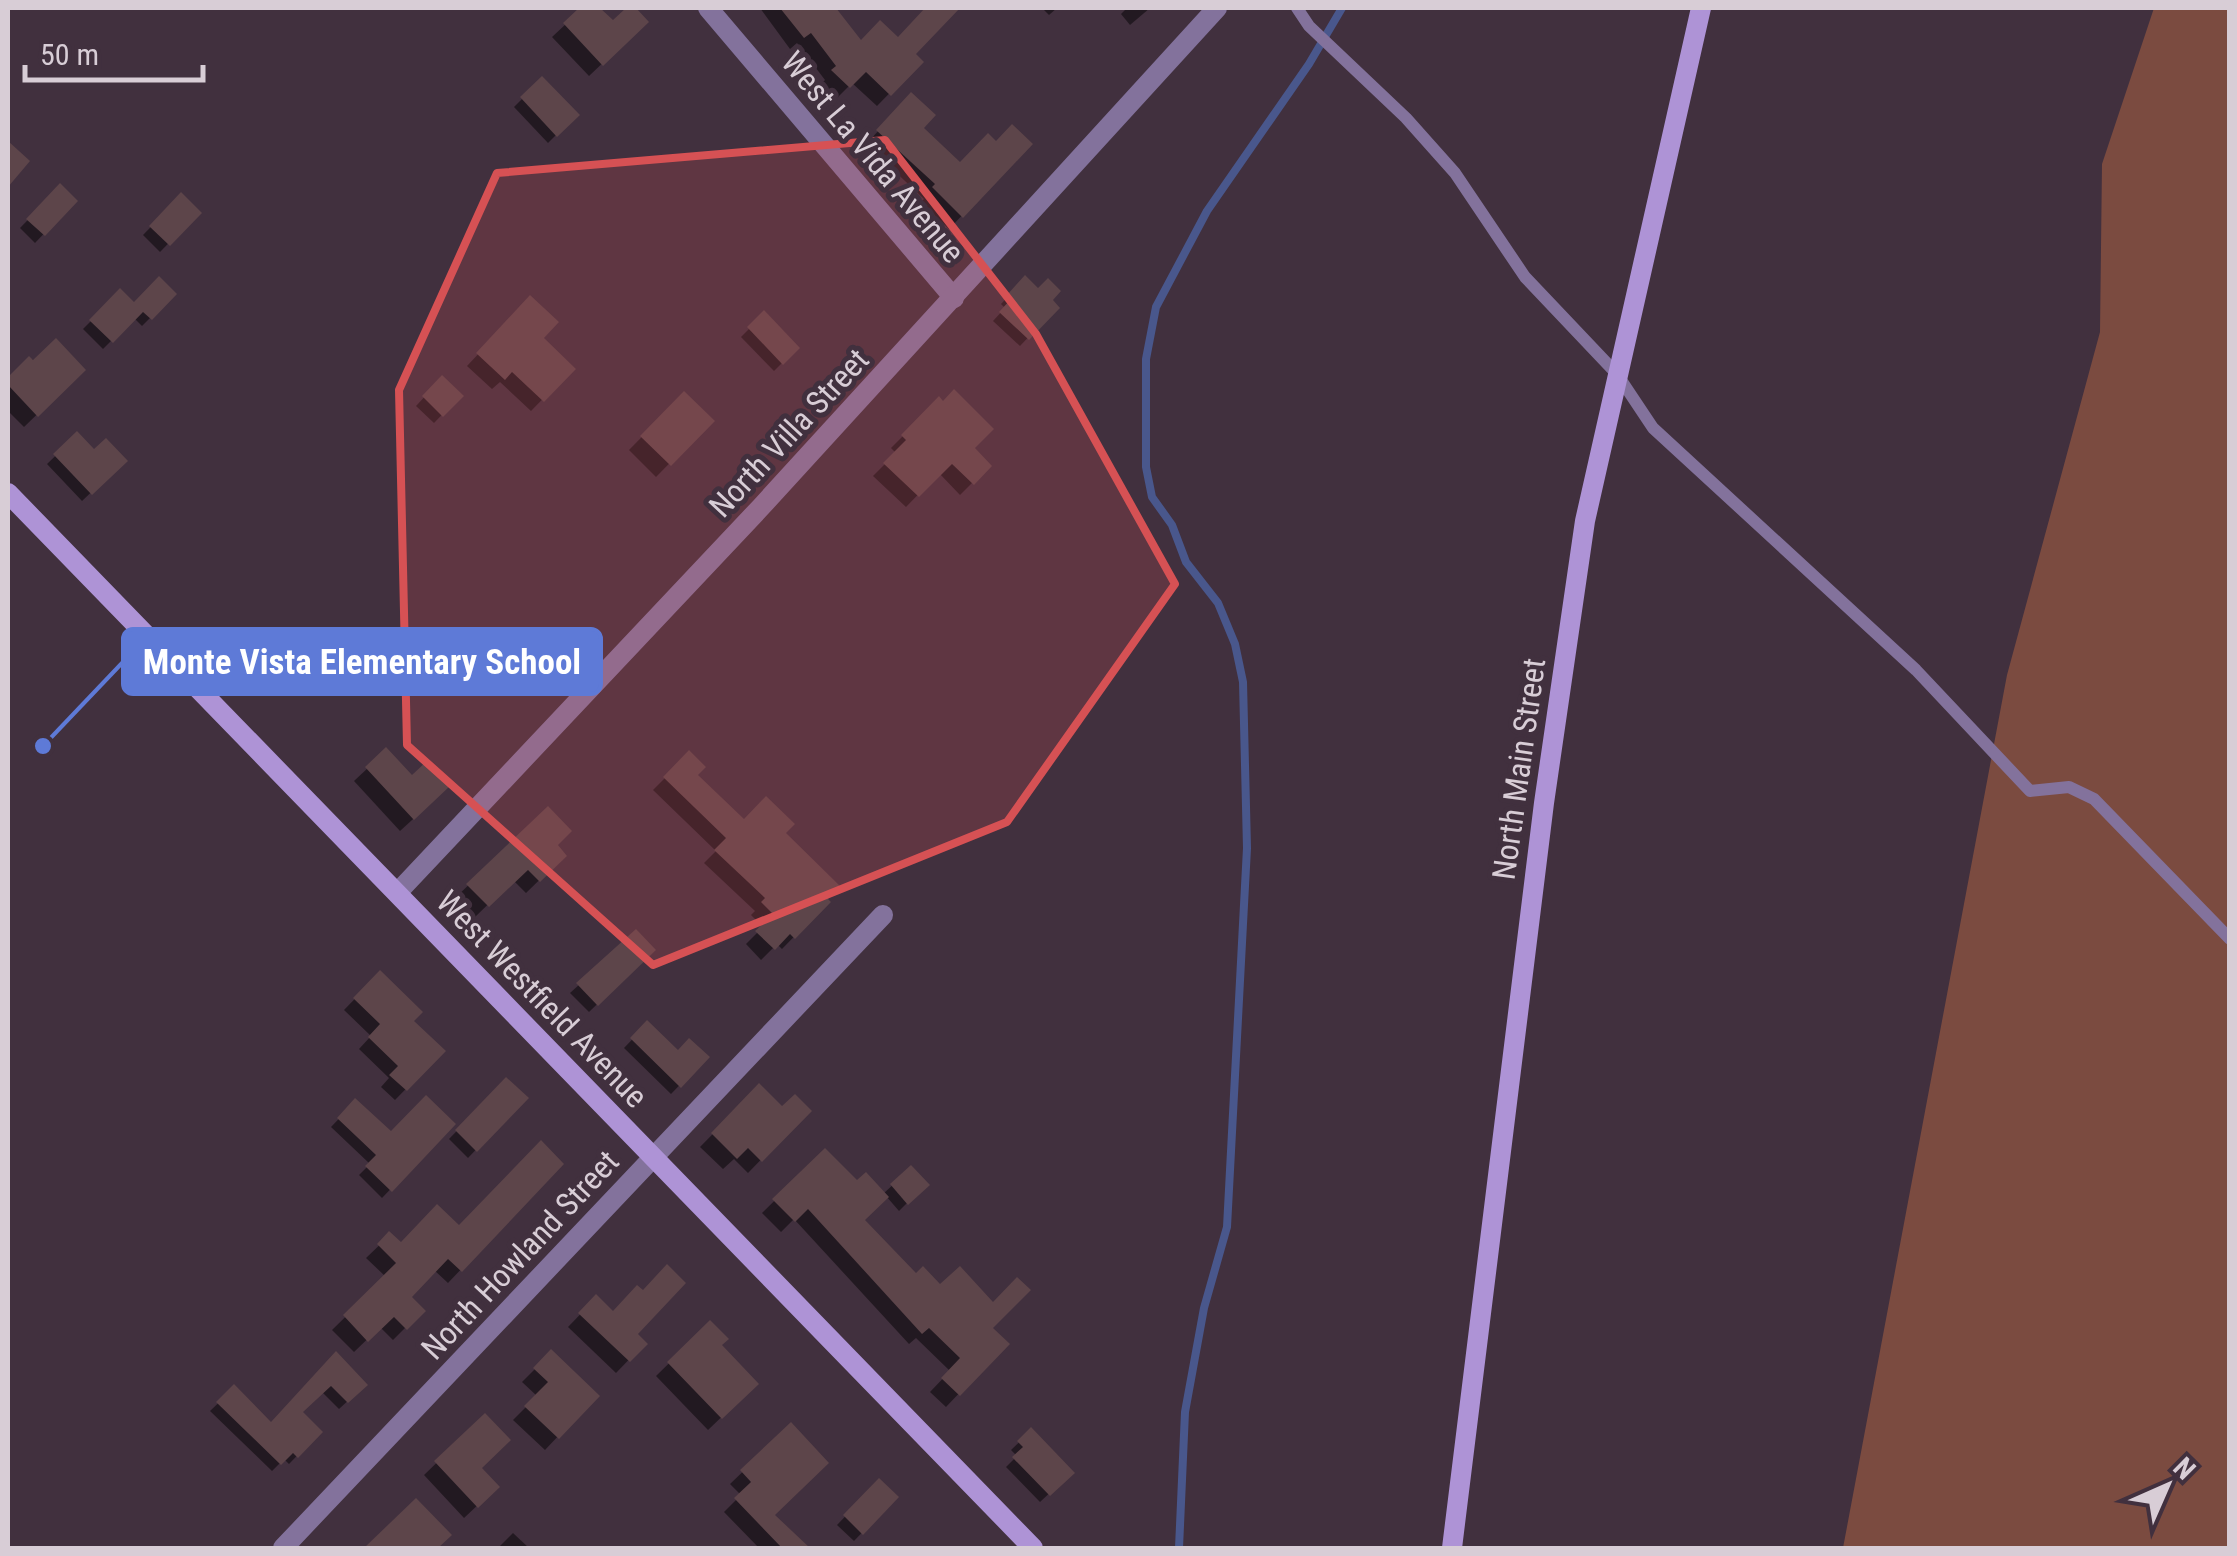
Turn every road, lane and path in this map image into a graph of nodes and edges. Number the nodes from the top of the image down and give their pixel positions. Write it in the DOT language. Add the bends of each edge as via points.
graph roads {
  1 [pos="708,8"];
  2 [pos="1216,8"];
  3 [pos="1296,8"];
  4 [pos="1701,8"];
  5 [pos="954,298"];
  6 [pos="1617,374"];
  7 [pos="8,493"];
  8 [pos="398,892"];
  9 [pos="883,915"];
  10 [pos="2230,939"];
  11 [pos="653,1158"];
  12 [pos="284,1548"];
  13 [pos="1033,1548"];
  14 [pos="1452,1548"];
  1 -- 5 [label="street, West La Vida Avenue"];
  2 -- 5 [label="street, North Villa Street"];
  3 -- 6 [label="lane" via="1455,173 1525,277"];
  4 -- 6 [label="main road, North Main Street"];
  5 -- 8 [label="street, North Villa Street"];
  6 -- 10 [label="lane" via="1653,428 1916,670 2030,790 2069,787 2094,799"];
  6 -- 14 [label="main road, North Main Street" via="1585,521 1544,802"];
  7 -- 8 [label="main road, West Westfield Avenue"];
  8 -- 11 [label="main road, West Westfield Avenue"];
  9 -- 11 [label="street, North Howland Street"];
  11 -- 12 [label="street, North Howland Street"];
  11 -- 13 [label="main road, West Westfield Avenue"];
}
